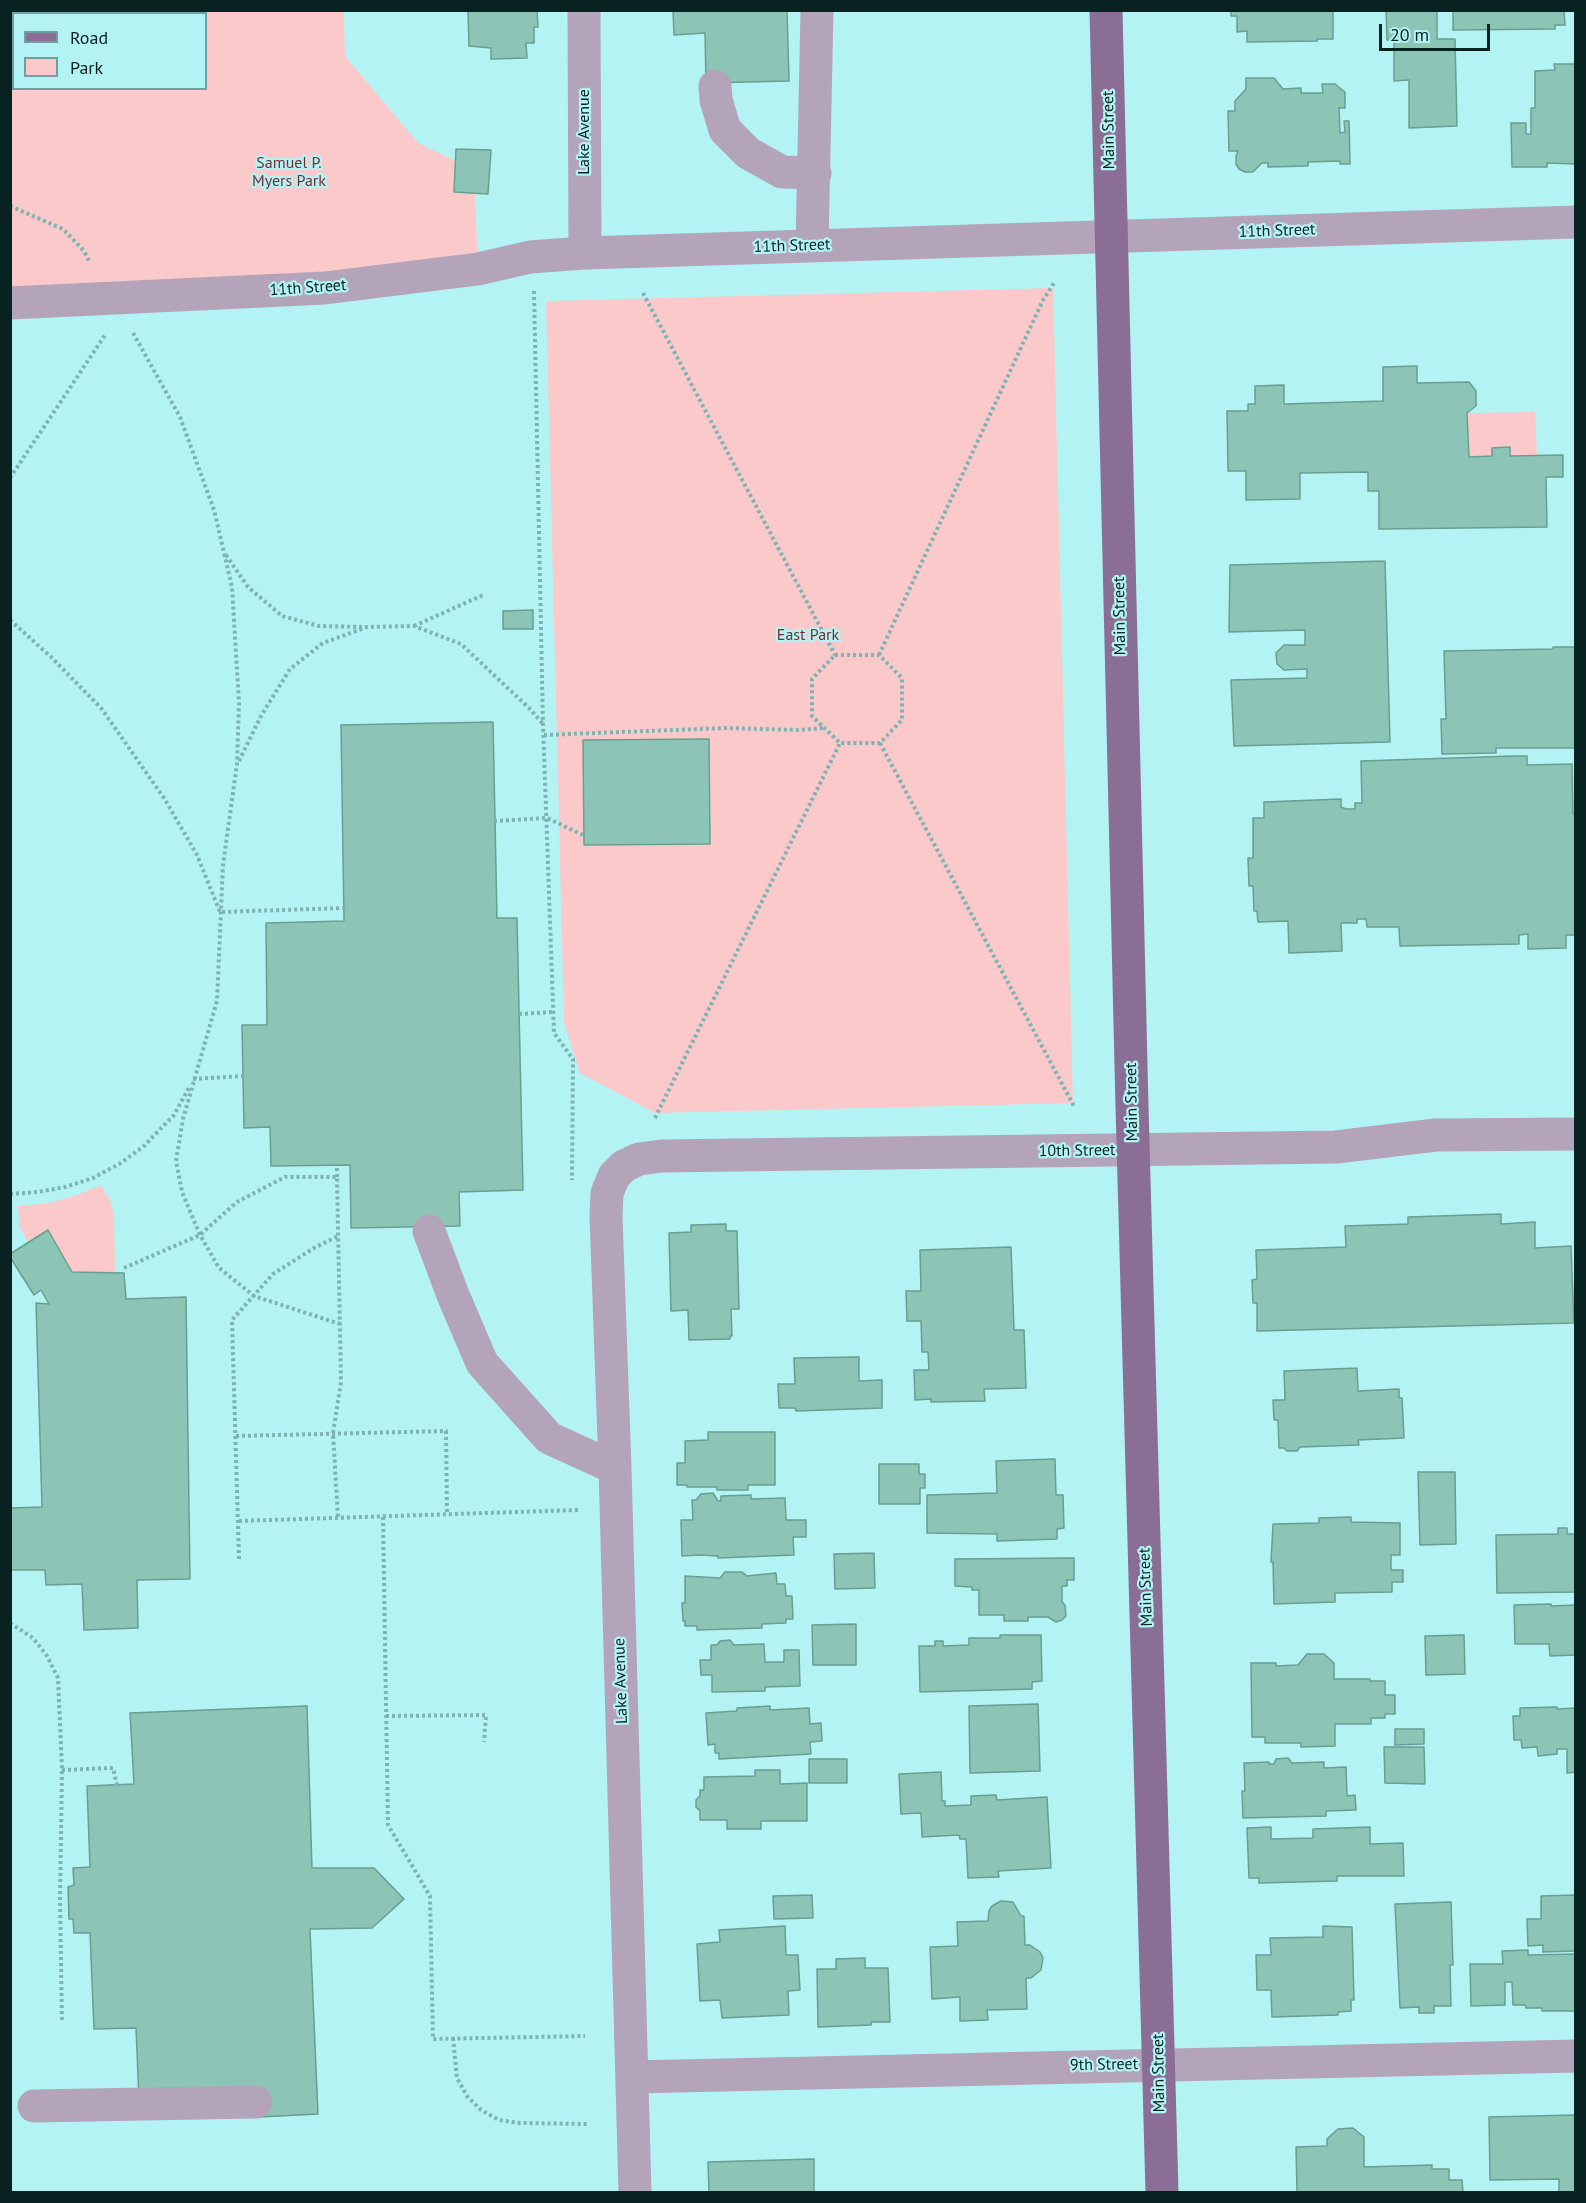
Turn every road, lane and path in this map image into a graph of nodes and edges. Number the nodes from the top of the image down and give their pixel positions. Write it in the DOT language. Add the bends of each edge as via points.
graph roads {
  1 [pos="584,10"];
  2 [pos="817,10"];
  3 [pos="1106,10"];
  4 [pos="715,86"];
  5 [pos="815,173"];
  6 [pos="10,206"];
  7 [pos="1575,222"];
  8 [pos="1111,236"];
  9 [pos="812,245"];
  10 [pos="585,253"];
  11 [pos="530,258"];
  12 [pos="1054,283"];
  13 [pos="644,293"];
  14 [pos="112,299"];
  15 [pos="10,303"];
  16 [pos="10,478"];
  17 [pos="225,553"];
  18 [pos="483,595"];
  19 [pos="10,620"];
  20 [pos="414,626"];
  21 [pos="368,627"];
  22 [pos="835,655"];
  23 [pos="879,655"];
  24 [pos="543,725"];
  25 [pos="824,728"];
  26 [pos="544,735"];
  27 [pos="840,743"];
  28 [pos="880,743"];
  29 [pos="237,764"];
  30 [pos="547,818"];
  31 [pos="494,821"];
  32 [pos="584,834"];
  33 [pos="344,908"];
  34 [pos="220,912"];
  35 [pos="553,1012"];
  36 [pos="519,1014"];
  37 [pos="243,1076"];
  38 [pos="194,1078"];
  39 [pos="1075,1108"];
  40 [pos="655,1118"];
  41 [pos="1575,1134"];
  42 [pos="1134,1150"];
  43 [pos="337,1165"];
  44 [pos="617,1172"];
  45 [pos="337,1177"];
  46 [pos="572,1192"];
  47 [pos="10,1194"];
  48 [pos="429,1230"];
  49 [pos="200,1234"];
  50 [pos="338,1236"];
  51 [pos="124,1268"];
  52 [pos="254,1296"];
  53 [pos="340,1324"];
  54 [pos="333,1433"];
  55 [pos="236,1436"];
  56 [pos="577,1451"];
  57 [pos="615,1468"];
  58 [pos="447,1515"];
  59 [pos="383,1517"];
  60 [pos="338,1518"];
  61 [pos="239,1521"];
  62 [pos="239,1559"];
  63 [pos="10,1623"];
  64 [pos="387,1716"];
  65 [pos="484,1742"];
  66 [pos="62,1770"];
  67 [pos="117,1785"];
  68 [pos="62,2022"];
  69 [pos="585,2036"];
  70 [pos="453,2038"];
  71 [pos="1575,2056"];
  72 [pos="1160,2065"];
  73 [pos="633,2077"];
  74 [pos="256,2102"];
  75 [pos="34,2106"];
  76 [pos="587,2124"];
  77 [pos="635,2193"];
  78 [pos="1162,2193"];
  1 -- 10 [label="street, Lake Avenue"];
  2 -- 5 [label="street"];
  3 -- 8 [label="main road, Main Street"];
  4 -- 5 [label="street" via="725,130 748,153 782,172"];
  5 -- 9 [label="street"];
  6 -- 14 [label="path" via="63,229 84,250"];
  7 -- 8 [label="street, 11th Street"];
  8 -- 9 [label="street, 11th Street"];
  8 -- 42 [label="main road, Main Street"];
  9 -- 10 [label="street, 11th Street"];
  10 -- 11 [label="street, 11th Street"];
  11 -- 14 [label="street, 11th Street" via="478,270 325,288"];
  11 -- 24 [label="path" via="534,282"];
  12 -- 23 [label="path"];
  13 -- 22 [label="path"];
  14 -- 15 [label="street, 11th Street"];
  14 -- 16 [label="path" via="108,330"];
  14 -- 17 [label="path" via="180,417 214,510"];
  17 -- 21 [label="path" via="248,587 282,616 319,626"];
  17 -- 29 [label="path" via="232,587 239,704"];
  18 -- 20 [label="path"];
  19 -- 34 [label="path" via="101,708 170,807 197,855"];
  20 -- 21 [label="path"];
  20 -- 24 [label="path" via="461,644"];
  21 -- 29 [label="path" via="323,643 290,669"];
  22 -- 23 [label="path"];
  22 -- 25 [label="path" via="812,679 812,716"];
  23 -- 28 [label="path" via="902,678 902,720"];
  24 -- 26 [label="path"];
  25 -- 26 [label="path"];
  25 -- 27 [label="path"];
  26 -- 30 [label="path"];
  27 -- 28 [label="path"];
  27 -- 40 [label="path"];
  28 -- 39 [label="path"];
  29 -- 34 [label="path"];
  30 -- 31 [label="path"];
  30 -- 32 [label="path"];
  30 -- 35 [label="path"];
  33 -- 34 [label="path"];
  34 -- 38 [label="path" via="217,1001"];
  35 -- 36 [label="path"];
  35 -- 46 [label="path" via="554,1033 573,1059"];
  37 -- 38 [label="path"];
  38 -- 47 [label="path" via="174,1115 143,1147 119,1164 66,1187"];
  38 -- 49 [label="path" via="176,1161 182,1192"];
  41 -- 42 [label="street, 10th Street" via="1436,1135 1336,1147"];
  42 -- 44 [label="street, 10th Street" via="661,1156 639,1159"];
  42 -- 72 [label="main road, Main Street"];
  43 -- 45 [label="path"];
  44 -- 57 [label="street, Lake Avenue" via="608,1187 606,1216"];
  45 -- 49 [label="path" via="285,1177 237,1202"];
  45 -- 50 [label="path"];
  48 -- 56 [label="street" via="482,1363 549,1438"];
  49 -- 51 [label="path"];
  49 -- 52 [label="path" via="219,1268"];
  50 -- 52 [label="path" via="273,1274"];
  50 -- 53 [label="path"];
  52 -- 53 [label="path"];
  52 -- 55 [label="path" via="232,1320"];
  53 -- 54 [label="path" via="341,1382"];
  54 -- 55 [label="path"];
  54 -- 58 [label="path" via="446,1431"];
  54 -- 60 [label="path"];
  55 -- 61 [label="path"];
  56 -- 57 [label="street"];
  56 -- 58 [label="path" via="578,1510"];
  57 -- 73 [label="street, Lake Avenue"];
  58 -- 59 [label="path"];
  59 -- 60 [label="path"];
  59 -- 64 [label="path"];
  60 -- 61 [label="path"];
  61 -- 62 [label="path"];
  63 -- 66 [label="path" via="33,1638 58,1678"];
  64 -- 65 [label="path" via="486,1715"];
  64 -- 70 [label="path" via="388,1825 430,1896 433,2039"];
  66 -- 67 [label="path" via="113,1768"];
  66 -- 68 [label="path"];
  69 -- 70 [label="path"];
  70 -- 76 [label="path" via="457,2078 481,2110 499,2120 519,2123"];
  71 -- 72 [label="street, 9th Street"];
  72 -- 73 [label="street, 9th Street"];
  72 -- 78 [label="main road, Main Street"];
  73 -- 77 [label="street, Lake Avenue"];
  74 -- 75 [label="street"];
}
